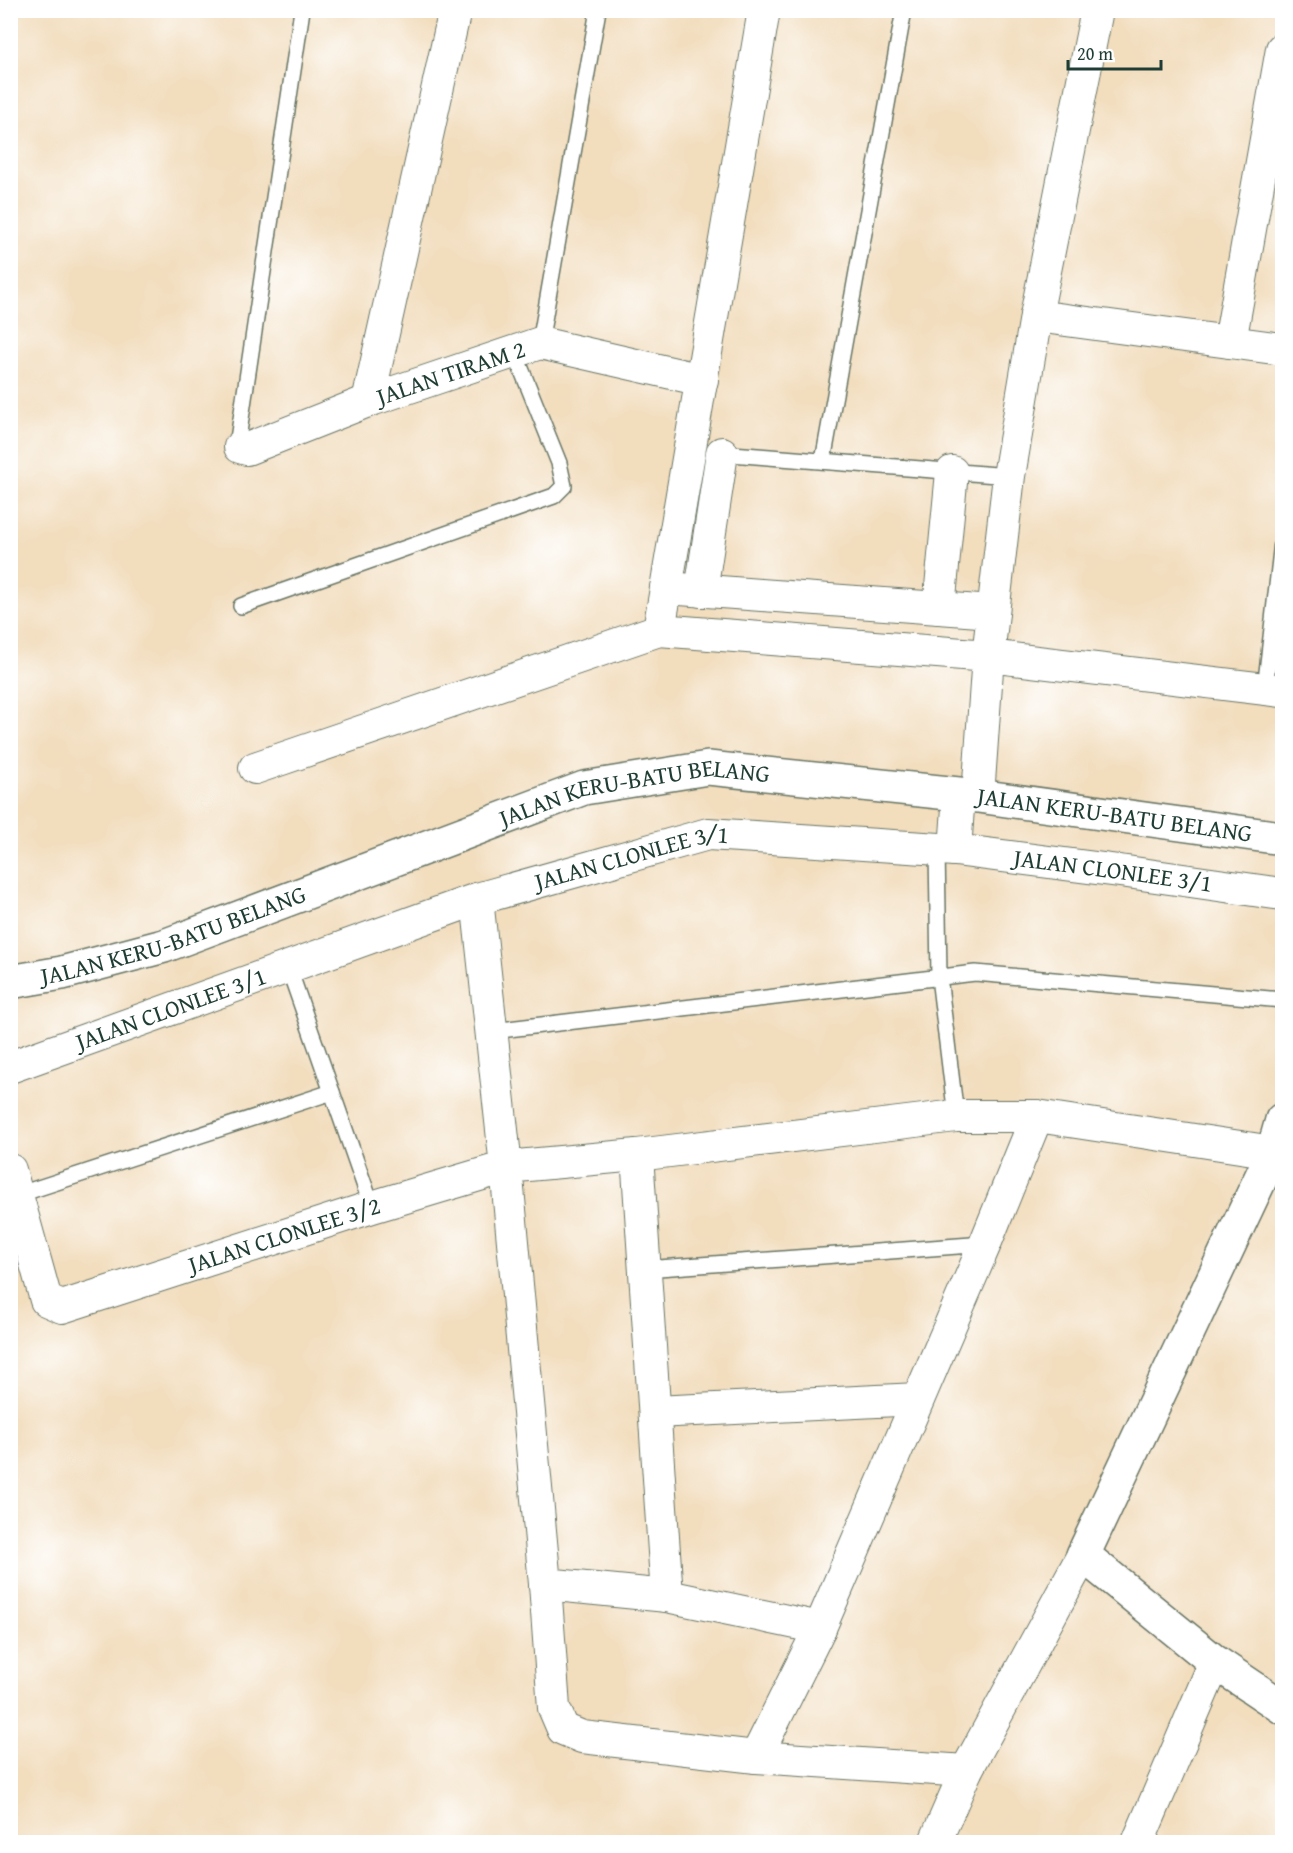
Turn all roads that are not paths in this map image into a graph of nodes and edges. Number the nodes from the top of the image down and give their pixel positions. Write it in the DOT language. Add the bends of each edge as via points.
graph roads {
  1 [pos="302,10"];
  2 [pos="455,10"];
  3 [pos="598,10"];
  4 [pos="764,10"];
  5 [pos="904,10"];
  6 [pos="1093,12"];
  7 [pos="1282,49"];
  8 [pos="1036,316"];
  9 [pos="1230,342"];
  10 [pos="527,347"];
  11 [pos="1282,348"];
  12 [pos="702,380"];
  13 [pos="368,401"];
  14 [pos="240,447"];
  15 [pos="689,451"];
  16 [pos="722,453"];
  17 [pos="823,462"];
  18 [pos="952,472"];
  19 [pos="1009,476"];
  20 [pos="1282,543"];
  21 [pos="666,588"];
  22 [pos="701,591"];
  23 [pos="242,606"];
  24 [pos="939,608"];
  25 [pos="993,612"];
  26 [pos="659,630"];
  27 [pos="988,656"];
  28 [pos="1274,690"];
  29 [pos="255,768"];
  30 [pos="969,795"];
  31 [pos="1282,838"];
  32 [pos="946,850"];
  33 [pos="1282,894"];
  34 [pos="477,899"];
  35 [pos="288,966"];
  36 [pos="939,977"];
  37 [pos="10,982"];
  38 [pos="1282,1000"];
  39 [pos="492,1031"];
  40 [pos="10,1067"];
  41 [pos="333,1092"];
  42 [pos="956,1116"];
  43 [pos="1037,1116"];
  44 [pos="1282,1120"];
  45 [pos="1273,1152"];
  46 [pos="637,1155"];
  47 [pos="506,1167"];
  48 [pos="14,1182"];
  49 [pos="372,1207"];
  50 [pos="984,1244"];
  51 [pos="645,1269"];
  52 [pos="918,1399"];
  53 [pos="655,1412"];
  54 [pos="1083,1555"];
  55 [pos="545,1584"];
  56 [pos="667,1596"];
  57 [pos="820,1628"];
  58 [pos="1215,1662"];
  59 [pos="1282,1707"];
  60 [pos="756,1757"];
  61 [pos="966,1771"];
  62 [pos="935,1842"];
  63 [pos="1138,1842"];
  1 -- 14 [label="lane" via="238,439"];
  2 -- 13 [label="street"];
  3 -- 10 [label="lane"];
  4 -- 12 [label="street"];
  5 -- 17 [label="lane"];
  6 -- 8 [label="street"];
  7 -- 9 [label="street"];
  8 -- 9 [label="street"];
  8 -- 19 [label="street"];
  9 -- 11 [label="street"];
  10 -- 12 [label="street, JALAN TIRAM 2"];
  10 -- 13 [label="street, JALAN TIRAM 2"];
  10 -- 23 [label="lane" via="564,486 554,496"];
  12 -- 15 [label="street"];
  13 -- 14 [label="street, JALAN TIRAM 2" via="247,449"];
  15 -- 16 [label="lane"];
  15 -- 21 [label="street"];
  16 -- 17 [label="lane"];
  16 -- 22 [label="street"];
  17 -- 18 [label="lane"];
  18 -- 19 [label="lane"];
  18 -- 24 [label="street"];
  19 -- 25 [label="street"];
  20 -- 28 [label="lane"];
  21 -- 22 [label="street"];
  21 -- 26 [label="street"];
  22 -- 24 [label="street"];
  24 -- 25 [label="street"];
  25 -- 27 [label="street"];
  26 -- 27 [label="street"];
  26 -- 29 [label="street"];
  27 -- 28 [label="street"];
  27 -- 30 [label="street"];
  30 -- 31 [label="street, JALAN KERU-BATU BELANG"];
  30 -- 32 [label="street"];
  30 -- 37 [label="street, JALAN KERU-BATU BELANG" via="708,768 584,788 164,946 62,973"];
  32 -- 33 [label="street, JALAN CLONLEE 3/1"];
  32 -- 34 [label="street, JALAN CLONLEE 3/1" via="708,834"];
  32 -- 36 [label="lane"];
  34 -- 35 [label="street, JALAN CLONLEE 3/1"];
  34 -- 39 [label="street"];
  35 -- 40 [label="street, JALAN CLONLEE 3/1"];
  35 -- 41 [label="lane"];
  36 -- 38 [label="lane" via="975,973"];
  36 -- 39 [label="lane"];
  36 -- 42 [label="lane"];
  39 -- 47 [label="street"];
  41 -- 48 [label="lane"];
  41 -- 49 [label="lane"];
  42 -- 43 [label="street, JALAN CLONLEE 3/2"];
  42 -- 46 [label="street, JALAN CLONLEE 3/2"];
  43 -- 45 [label="street, JALAN CLONLEE 3/2"];
  43 -- 50 [label="street"];
  44 -- 45 [label="street"];
  45 -- 54 [label="street"];
  46 -- 47 [label="street, JALAN CLONLEE 3/2"];
  46 -- 51 [label="street"];
  47 -- 49 [label="street, JALAN CLONLEE 3/2"];
  47 -- 55 [label="street"];
  48 -- 49 [label="street, JALAN CLONLEE 3/2" via="46,1300 62,1307"];
  50 -- 51 [label="lane"];
  50 -- 52 [label="street"];
  51 -- 53 [label="street"];
  52 -- 53 [label="street"];
  52 -- 57 [label="street"];
  53 -- 56 [label="street"];
  54 -- 58 [label="street"];
  54 -- 61 [label="street"];
  55 -- 56 [label="street"];
  55 -- 60 [label="street" via="554,1708 563,1729 582,1737"];
  56 -- 57 [label="street"];
  57 -- 60 [label="street"];
  58 -- 59 [label="street"];
  58 -- 63 [label="street"];
  60 -- 61 [label="street"];
  61 -- 62 [label="street"];
}
